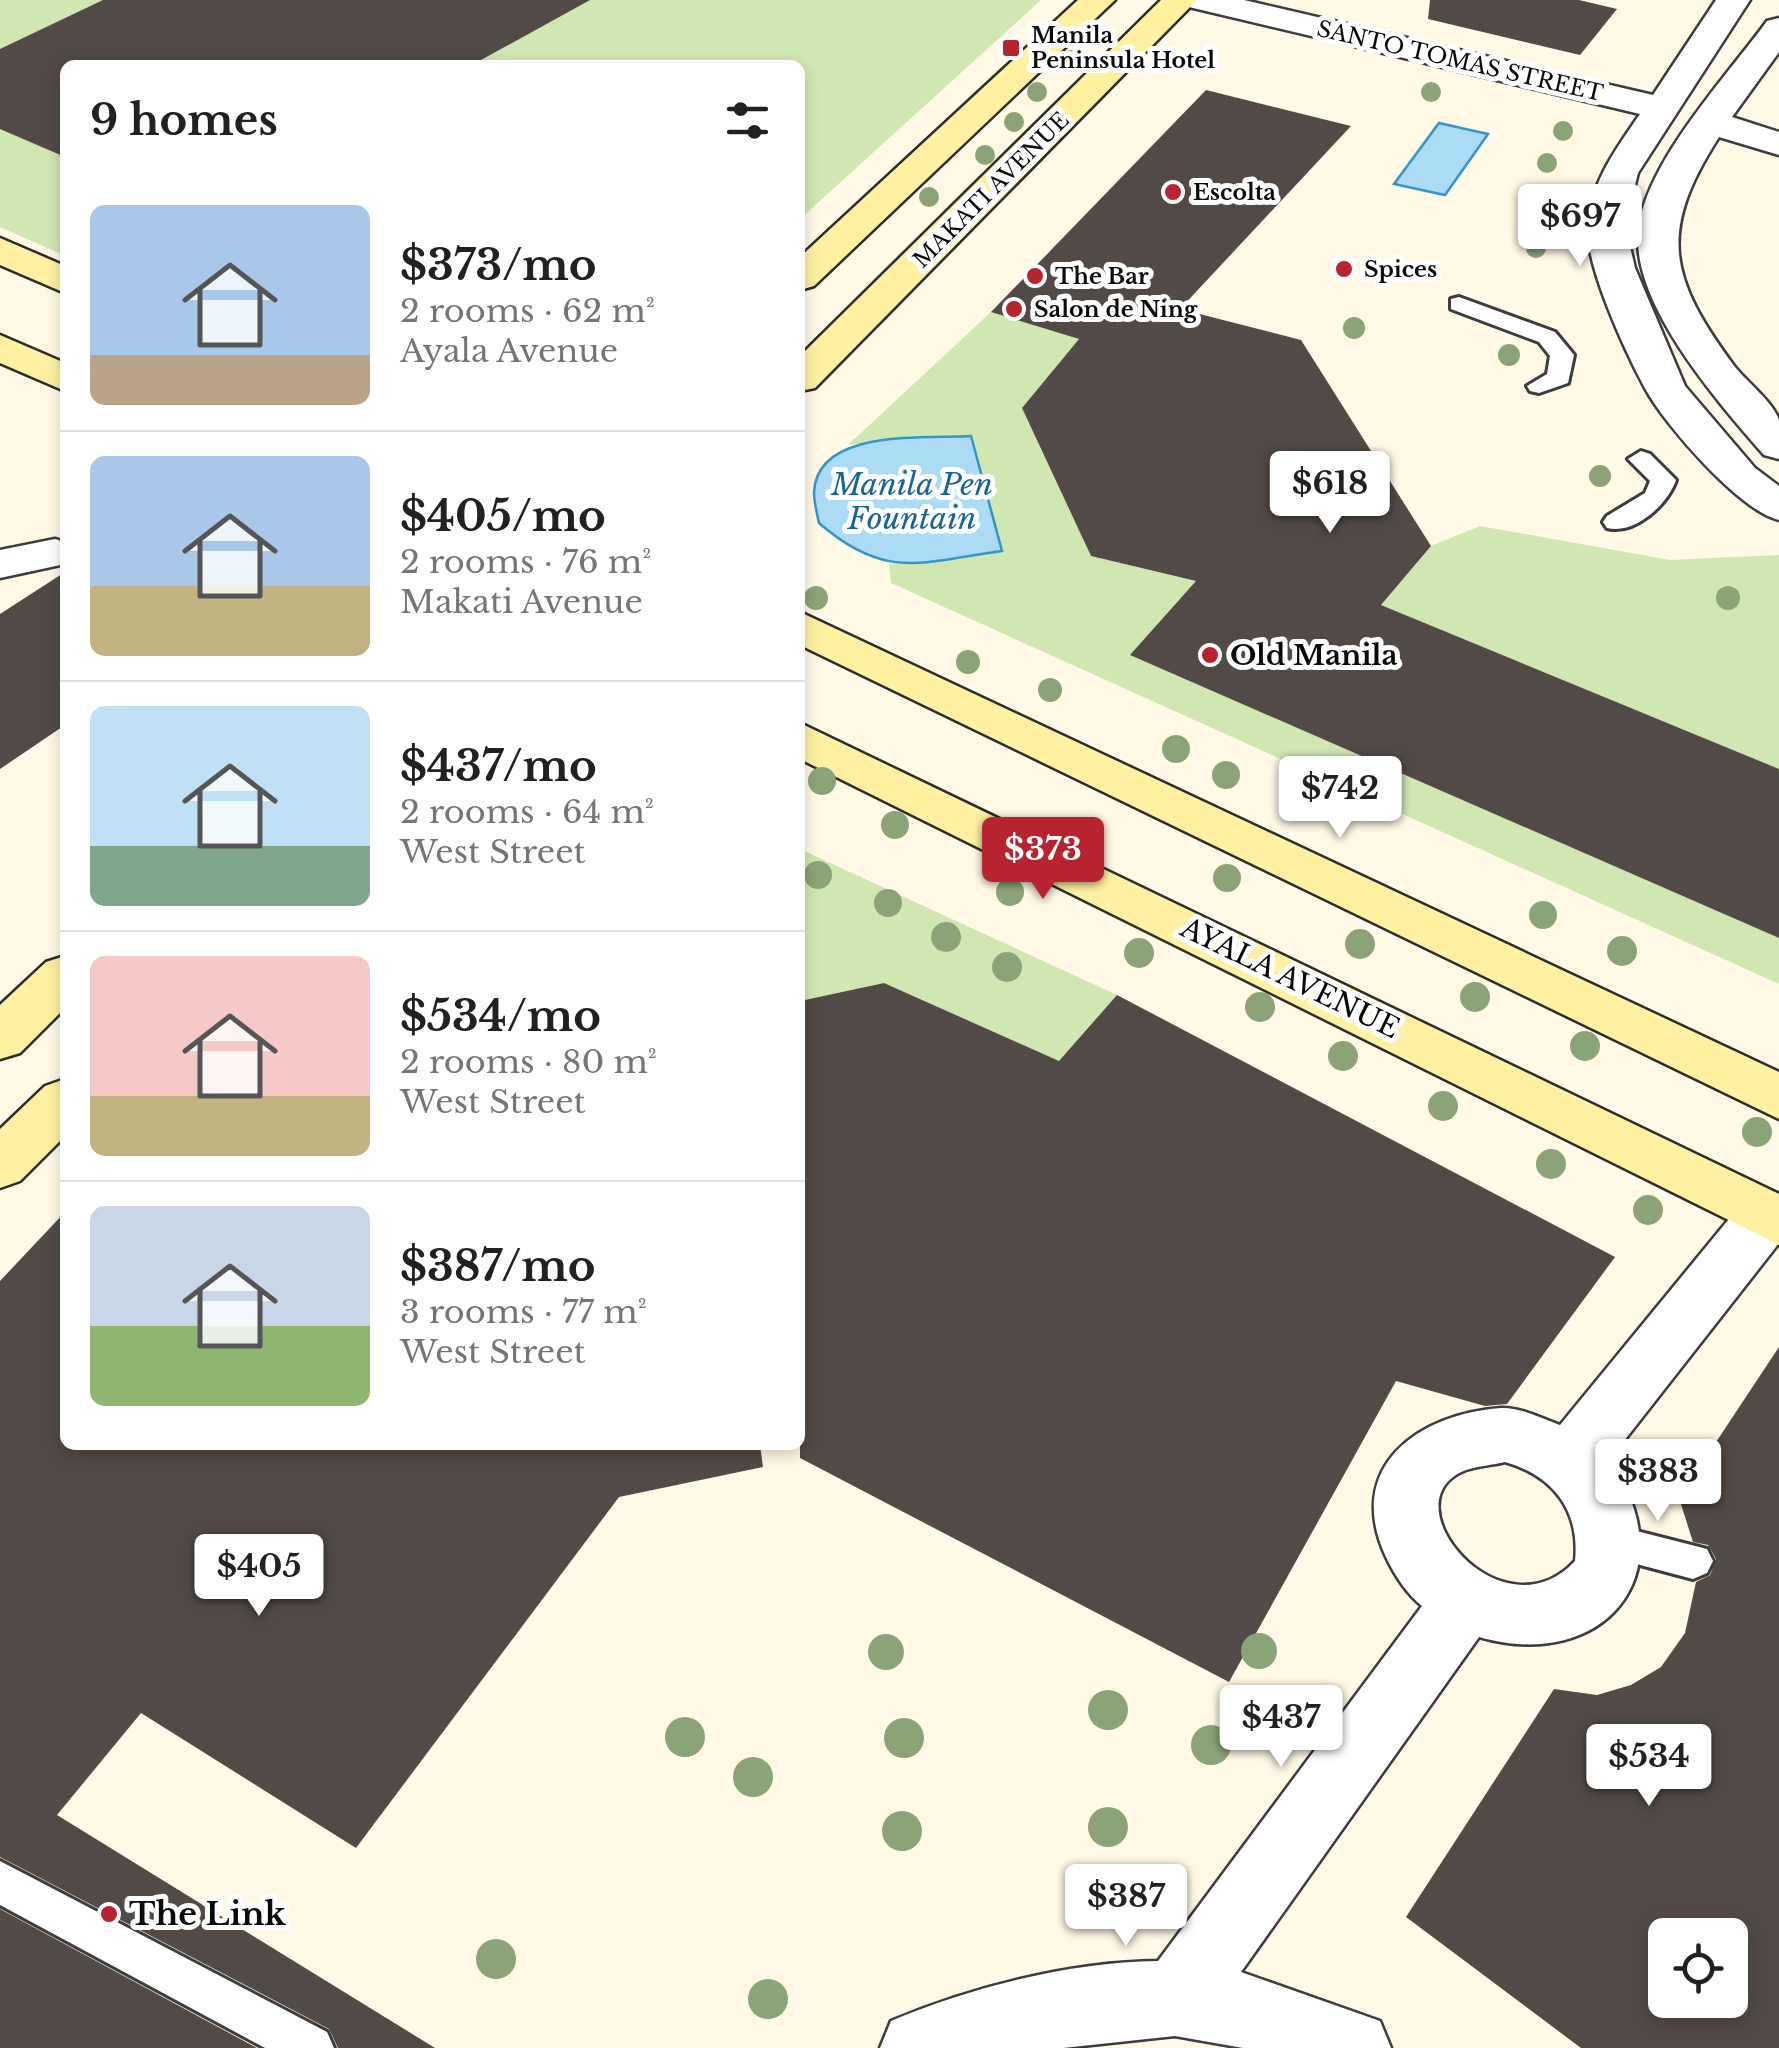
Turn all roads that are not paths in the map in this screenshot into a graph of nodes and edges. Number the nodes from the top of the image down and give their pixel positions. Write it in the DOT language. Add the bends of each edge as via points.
graph roads {
  1 [pos="1098,0"];
  2 [pos="1180,0"];
  3 [pos="1200,0"];
  4 [pos="1733,0"];
  5 [pos="1779,28"];
  6 [pos="1662,108"];
  7 [pos="1714,123"];
  8 [pos="1779,144"];
  9 [pos="0,250"];
  10 [pos="805,273"];
  11 [pos="60,279"];
  12 [pos="1459,304"];
  13 [pos="0,347"];
  14 [pos="805,374"];
  15 [pos="60,377"];
  16 [pos="1539,386"];
  17 [pos="1779,446"];
  18 [pos="1641,459"];
  19 [pos="1779,508"];
  20 [pos="1616,522"];
  21 [pos="56,553"];
  22 [pos="0,564"];
  23 [pos="805,630"];
  24 [pos="805,741"];
  25 [pos="60,981"];
  26 [pos="0,1038"];
  27 [pos="1779,1097"];
  28 [pos="60,1106"];
  29 [pos="0,1165"];
  30 [pos="1773,1218"];
  31 [pos="1569,1462"];
  32 [pos="1613,1542"];
  33 [pos="1693,1561"];
  34 [pos="1466,1600"];
  35 [pos="0,1882"];
  36 [pos="1177,1998"];
  37 [pos="312,2048"];
  38 [pos="918,2048"];
  39 [pos="1353,2048"];
  1 -- 10 [label="main road"];
  2 -- 14 [label="main road, MAKATI AVENUE"];
  3 -- 6 [label="street, SANTO TOMAS STREET"];
  4 -- 6 [label="street"];
  5 -- 7 [label="street"];
  6 -- 19 [label="street" via="1619,174 1606,225 1616,268 1666,389 1740,477"];
  7 -- 8 [label="street"];
  7 -- 17 [label="street" via="1672,184 1657,229 1666,281 1720,381"];
  9 -- 11 [label="main road"];
  12 -- 16 [label="lane" via="1546,337 1562,355 1558,378"];
  13 -- 15 [label="main road"];
  18 -- 20 [label="lane" via="1662,480 1657,498"];
  21 -- 22 [label="street"];
  23 -- 27 [label="main road"];
  24 -- 30 [label="main road, AYALA AVENUE"];
  25 -- 26 [label="main road"];
  28 -- 29 [label="main road"];
  30 -- 31 [label="street"];
  31 -- 32 [label="street" via="1608,1513"];
  31 -- 34 [label="street" via="1505,1435 1441,1446 1418,1465 1405,1491 1403,1520 1414,1552 1436,1580"];
  32 -- 33 [label="lane"];
  32 -- 34 [label="street" via="1606,1570 1590,1593 1564,1609 1499,1614"];
  34 -- 36 [label="street"];
  35 -- 37 [label="lane"];
  36 -- 38 [label="street" via="1083,2005"];
  36 -- 39 [label="street" via="1276,2020"];
}
